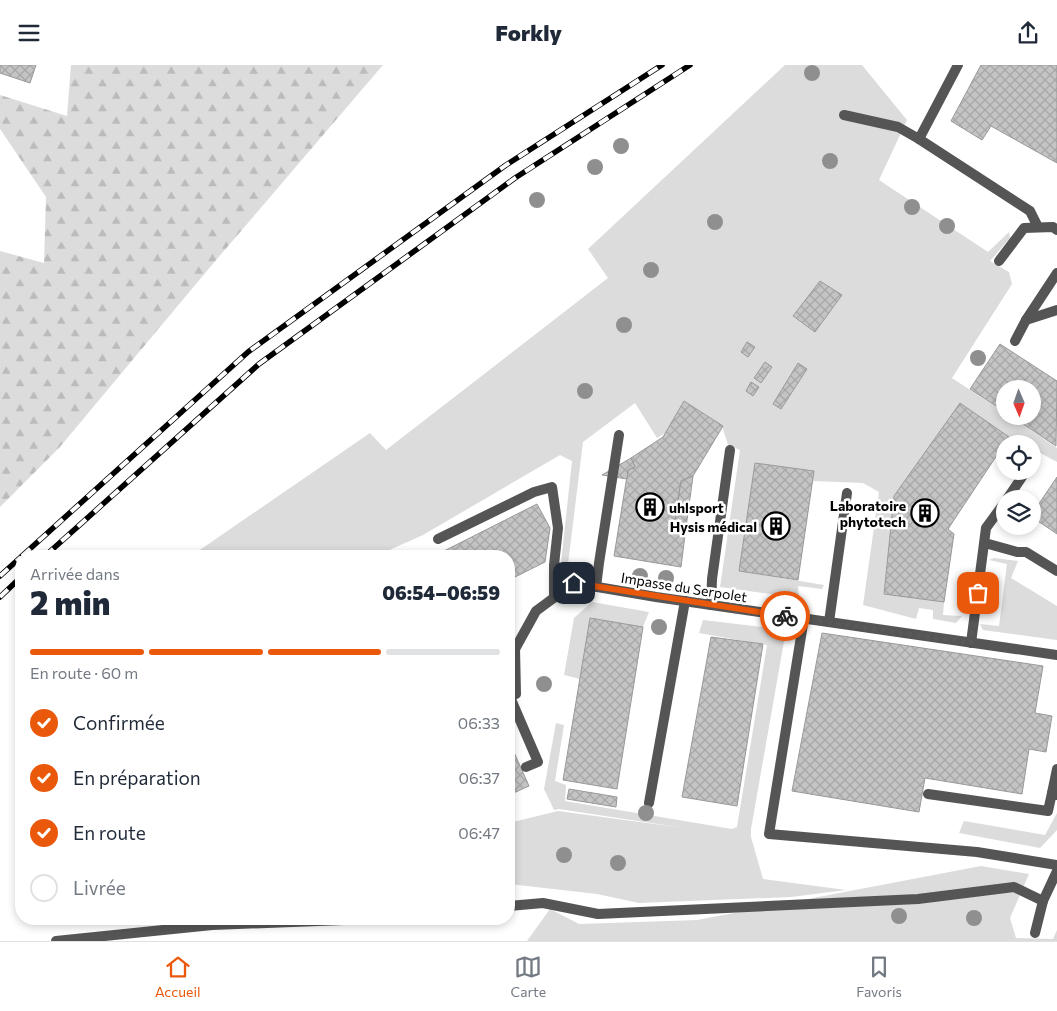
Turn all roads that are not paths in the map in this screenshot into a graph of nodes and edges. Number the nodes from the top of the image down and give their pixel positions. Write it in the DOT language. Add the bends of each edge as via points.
graph roads {
  1 [pos="958,65"];
  2 [pos="844,115"];
  3 [pos="919,139"];
  4 [pos="1038,227"];
  5 [pos="1057,230"];
  6 [pos="999,261"];
  7 [pos="1057,273"];
  8 [pos="1057,310"];
  9 [pos="1026,320"];
  10 [pos="1015,341"];
  11 [pos="619,435"];
  12 [pos="730,450"];
  13 [pos="847,493"];
  14 [pos="996,514"];
  15 [pos="438,539"];
  16 [pos="985,543"];
  17 [pos="1057,571"];
  18 [pos="596,587"];
  19 [pos="554,598"];
  20 [pos="685,601"];
  21 [pos="711,605"];
  22 [pos="804,619"];
  23 [pos="829,622"];
  24 [pos="971,643"];
  25 [pos="515,645"];
  26 [pos="1057,655"];
  27 [pos="515,710"];
  28 [pos="526,767"];
  29 [pos="1057,769"];
  30 [pos="928,794"];
  31 [pos="1054,794"];
  32 [pos="649,803"];
  33 [pos="1057,865"];
  34 [pos="1057,871"];
  35 [pos="1043,901"];
  36 [pos="515,905"];
  37 [pos="212,925"];
  38 [pos="1035,933"];
  39 [pos="56,941"];
  1 -- 3 [label="street"];
  2 -- 3 [label="street" via="898,127"];
  3 -- 4 [label="street" via="1030,211"];
  4 -- 5 [label="street"];
  4 -- 6 [label="street" via="1024,228"];
  7 -- 9 [label="street"];
  8 -- 9 [label="street"];
  9 -- 10 [label="street"];
  11 -- 18 [label="street"];
  12 -- 21 [label="street"];
  13 -- 23 [label="street"];
  14 -- 16 [label="street" via="986,528"];
  15 -- 19 [label="street" via="552,487 558,528"];
  16 -- 17 [label="street" via="1026,552"];
  16 -- 24 [label="street"];
  18 -- 19 [label="street, Impasse du Serpolet" via="574,583"];
  18 -- 20 [label="street, Impasse du Serpolet"];
  19 -- 25 [label="street, Impasse du Serpolet" via="536,611"];
  20 -- 21 [label="street, Impasse du Serpolet"];
  20 -- 32 [label="street"];
  21 -- 22 [label="street, Impasse du Serpolet"];
  22 -- 23 [label="street, Impasse du Serpolet"];
  22 -- 33 [label="street" via="769,834 977,852"];
  23 -- 24 [label="street, Impasse du Serpolet"];
  24 -- 26 [label="street, Impasse du Serpolet"];
  27 -- 28 [label="street" via="538,762"];
  29 -- 31 [label="street"];
  30 -- 31 [label="street" via="1048,811"];
  34 -- 35 [label="street"];
  35 -- 36 [label="street" via="1014,887 918,899 598,914 543,903"];
  35 -- 38 [label="street"];
  37 -- 39 [label="street"];
}
